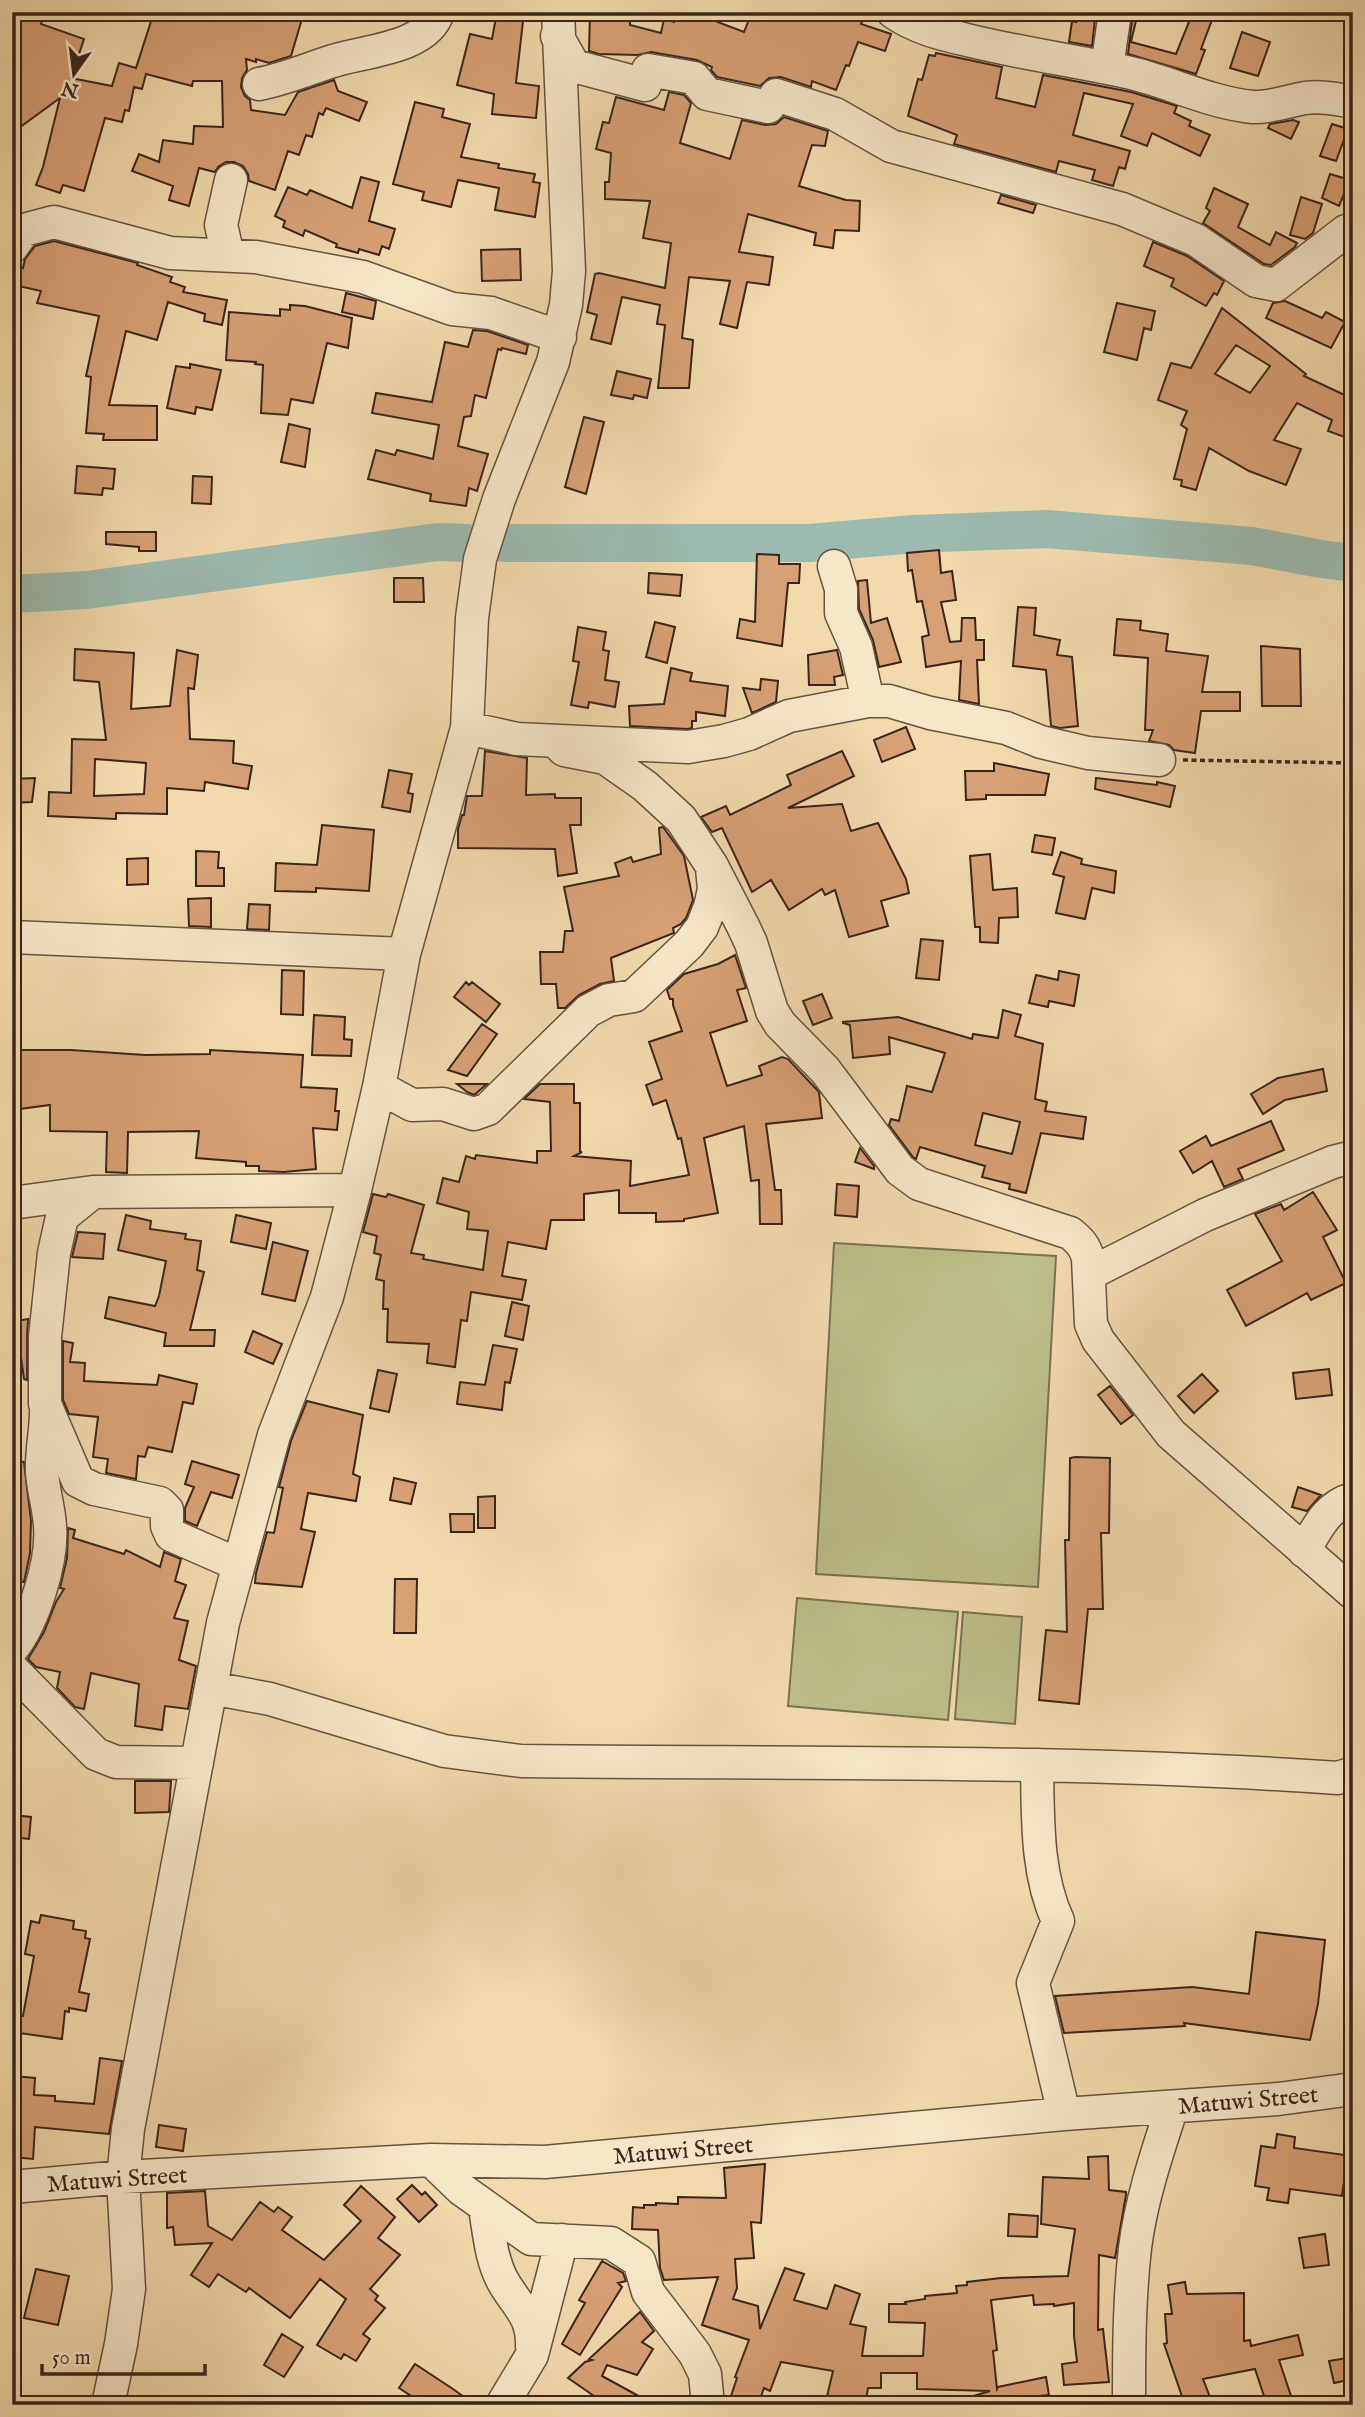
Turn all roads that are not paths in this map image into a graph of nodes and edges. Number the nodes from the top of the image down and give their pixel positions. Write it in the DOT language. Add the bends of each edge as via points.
graph roads {
  1 [pos="438,12"];
  2 [pos="893,12"];
  3 [pos="1115,12"];
  4 [pos="558,24"];
  5 [pos="1107,68"];
  6 [pos="259,85"];
  7 [pos="1353,102"];
  8 [pos="231,180"];
  9 [pos="1353,232"];
  10 [pos="12,247"];
  11 [pos="228,255"];
  12 [pos="560,337"];
  13 [pos="834,566"];
  14 [pos="868,701"];
  15 [pos="467,728"];
  16 [pos="556,742"];
  17 [pos="1159,760"];
  18 [pos="712,866"];
  19 [pos="12,937"];
  20 [pos="404,954"];
  21 [pos="379,1087"];
  22 [pos="1353,1157"];
  23 [pos="355,1190"];
  24 [pos="93,1192"];
  25 [pos="12,1203"];
  26 [pos="1090,1274"];
  27 [pos="46,1404"];
  28 [pos="1353,1499"];
  29 [pos="1304,1551"];
  30 [pos="237,1564"];
  31 [pos="1353,1593"];
  32 [pos="12,1649"];
  33 [pos="12,1669"];
  34 [pos="211,1688"];
  35 [pos="197,1763"];
  36 [pos="1037,1765"];
  37 [pos="1353,1773"];
  38 [pos="1353,2089"];
  39 [pos="1172,2108"];
  40 [pos="1065,2114"];
  41 [pos="431,2160"];
  42 [pos="123,2177"];
  43 [pos="12,2187"];
  44 [pos="485,2208"];
  45 [pos="562,2240"];
  46 [pos="532,2355"];
  47 [pos="108,2405"];
  48 [pos="502,2405"];
  49 [pos="708,2405"];
  50 [pos="1129,2405"];
  1 -- 6 [label="street" via="420,34 381,52 335,60"];
  2 -- 5 [label="street" via="928,30 1019,53"];
  3 -- 5 [label="street"];
  4 -- 9 [label="street" via="574,66 645,85 648,70 694,78 707,94 768,107 776,95 835,114 891,146 1122,209 1196,240 1256,281 1276,285 1346,231"];
  4 -- 12 [label="street" via="569,271"];
  5 -- 7 [label="street" via="1255,107 1308,98"];
  8 -- 11 [label="street" via="221,225"];
  10 -- 11 [label="street" via="24,230 54,222 170,253"];
  11 -- 12 [label="street" via="363,277 452,309 491,313"];
  12 -- 15 [label="street" via="480,559"];
  13 -- 14 [label="street" via="841,589 841,613 856,647"];
  14 -- 16 [label="street" via="789,716 749,734 688,747"];
  14 -- 17 [label="street" via="889,701 1006,728 1088,753"];
  15 -- 16 [label="street"];
  15 -- 20 [label="street"];
  16 -- 18 [label="street" via="564,750 605,758 645,786 681,819"];
  18 -- 21 [label="street" via="710,907 689,944 634,996 609,1000 588,1011 488,1108 474,1114 443,1104 412,1105"];
  18 -- 26 [label="street" via="751,943 780,1024 825,1070 900,1170 919,1184 1070,1233 1086,1248"];
  19 -- 20 [label="street"];
  20 -- 21 [label="street"];
  21 -- 23 [label="street"];
  22 -- 26 [label="street" via="1205,1215"];
  23 -- 24 [label="street"];
  23 -- 30 [label="street" via="327,1297 274,1435"];
  24 -- 25 [label="street"];
  24 -- 27 [label="street" via="62,1217 45,1337"];
  26 -- 29 [label="street" via="1091,1324 1098,1340 1171,1434"];
  27 -- 30 [label="street" via="78,1481 94,1489 160,1503 167,1510 171,1535"];
  27 -- 32 [label="street" via="42,1472 50,1544 36,1605"];
  28 -- 29 [label="street" via="1325,1516"];
  29 -- 31 [label="street"];
  30 -- 34 [label="street"];
  33 -- 35 [label="street" via="96,1754 116,1762"];
  34 -- 35 [label="street"];
  34 -- 36 [label="street" via="270,1699 444,1751 521,1761"];
  35 -- 42 [label="street" via="128,2129"];
  36 -- 37 [label="street" via="1338,1779"];
  36 -- 40 [label="street" via="1038,1835 1049,1901 1058,1921 1033,1983"];
  38 -- 39 [label="street, Matuwi Street"];
  39 -- 40 [label="street, Matuwi Street"];
  39 -- 50 [label="street" via="1154,2161 1135,2248"];
  40 -- 41 [label="street, Matuwi Street" via="545,2162"];
  41 -- 42 [label="street, Matuwi Street"];
  41 -- 44 [label="street"];
  42 -- 43 [label="street, Matuwi Street"];
  42 -- 47 [label="street" via="129,2289"];
  44 -- 45 [label="street" via="531,2239"];
  44 -- 46 [label="street" via="503,2282 521,2305 532,2333"];
  45 -- 46 [label="street"];
  45 -- 49 [label="street" via="611,2243 639,2261 648,2292 705,2374"];
  46 -- 48 [label="street"];
}
